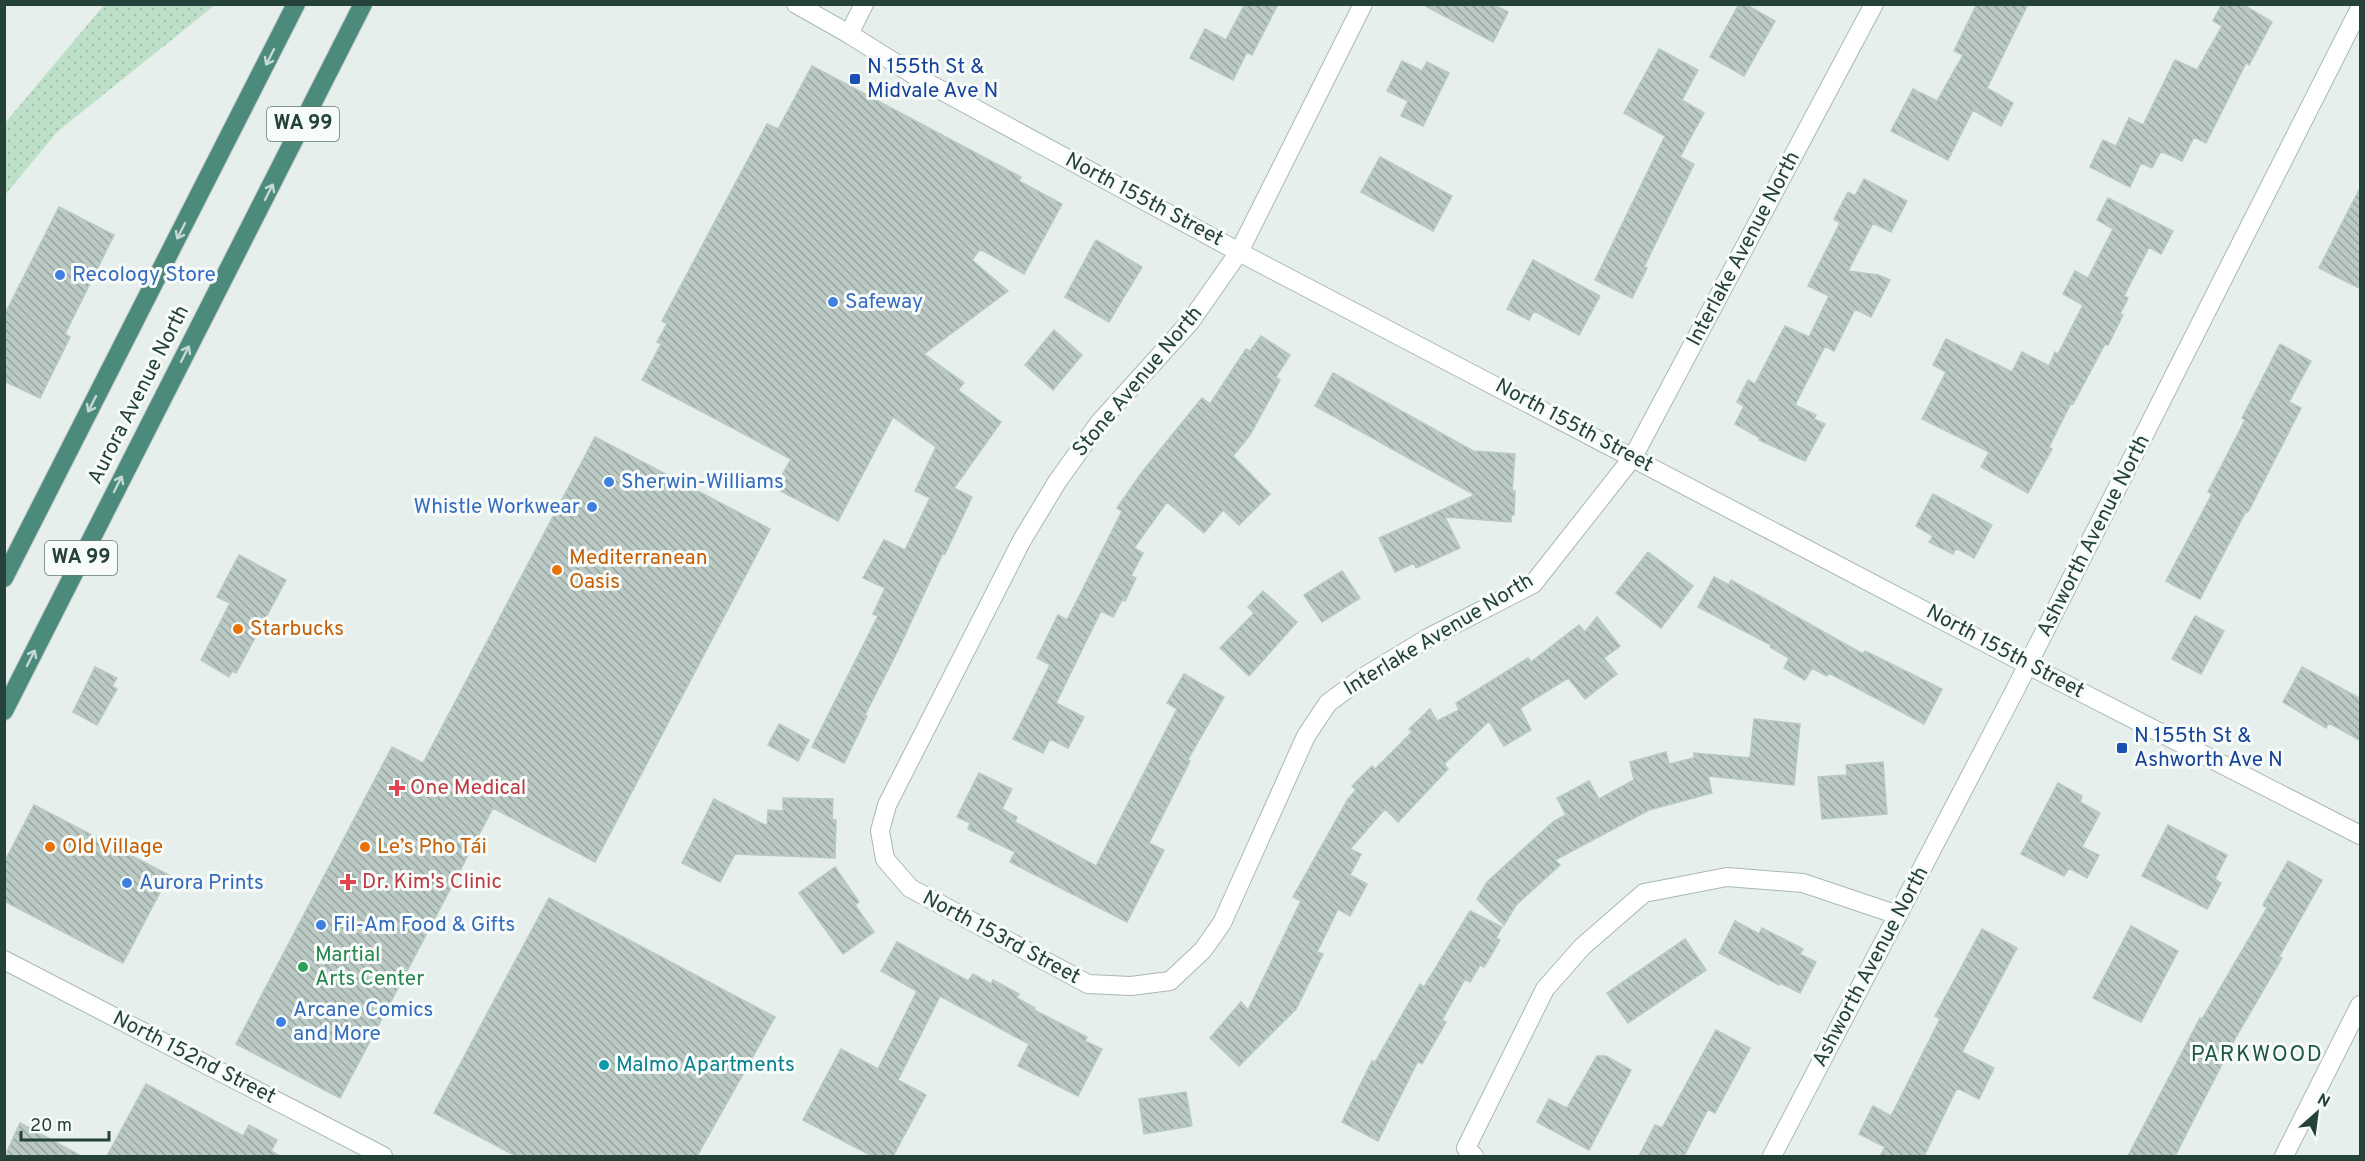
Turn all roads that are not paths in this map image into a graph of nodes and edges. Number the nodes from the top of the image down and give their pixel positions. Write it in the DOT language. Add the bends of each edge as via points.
graph roads {
  1 [pos="296,4"];
  2 [pos="363,4"];
  3 [pos="796,4"];
  4 [pos="864,4"];
  5 [pos="1363,4"];
  6 [pos="1874,4"];
  7 [pos="2361,8"];
  8 [pos="849,34"];
  9 [pos="1239,252"];
  10 [pos="1633,457"];
  11 [pos="4,578"];
  12 [pos="2028,665"];
  13 [pos="4,711"];
  14 [pos="2361,835"];
  15 [pos="885,859"];
  16 [pos="1898,915"];
  17 [pos="4,960"];
  18 [pos="1131,986"];
  19 [pos="2361,1005"];
  20 [pos="1470,1152"];
  21 [pos="384,1156"];
  22 [pos="1772,1156"];
  23 [pos="2284,1156"];
  1 -- 11 [label="highway, Aurora Avenue North / WA 99, one-way"];
  13 -- 2 [label="highway, Aurora Avenue North / WA 99, one-way"];
  3 -- 8 [label="street, North 155th Street"];
  4 -- 8 [label="street"];
  5 -- 9 [label="street, Stone Avenue North"];
  6 -- 10 [label="street, Interlake Avenue North"];
  7 -- 12 [label="street, Ashworth Avenue North"];
  8 -- 9 [label="street, North 155th Street" via="924,81"];
  9 -- 10 [label="street, North 155th Street"];
  9 -- 15 [label="street, Stone Avenue North" via="1190,322 1099,423 1022,540 887,805 880,831"];
  10 -- 12 [label="street, North 155th Street"];
  10 -- 18 [label="street, Interlake Avenue North" via="1533,584 1428,638 1328,703 1306,736 1222,923 1203,950 1170,981"];
  12 -- 14 [label="street, North 155th Street"];
  12 -- 16 [label="street, Ashworth Avenue North"];
  15 -- 18 [label="street, North 153rd Street" via="910,888 1088,984"];
  16 -- 20 [label="street" via="1803,883 1727,877 1644,893 1582,946 1545,989"];
  16 -- 22 [label="street, Ashworth Avenue North"];
  17 -- 21 [label="street, North 152nd Street"];
  19 -- 23 [label="street"];
}
